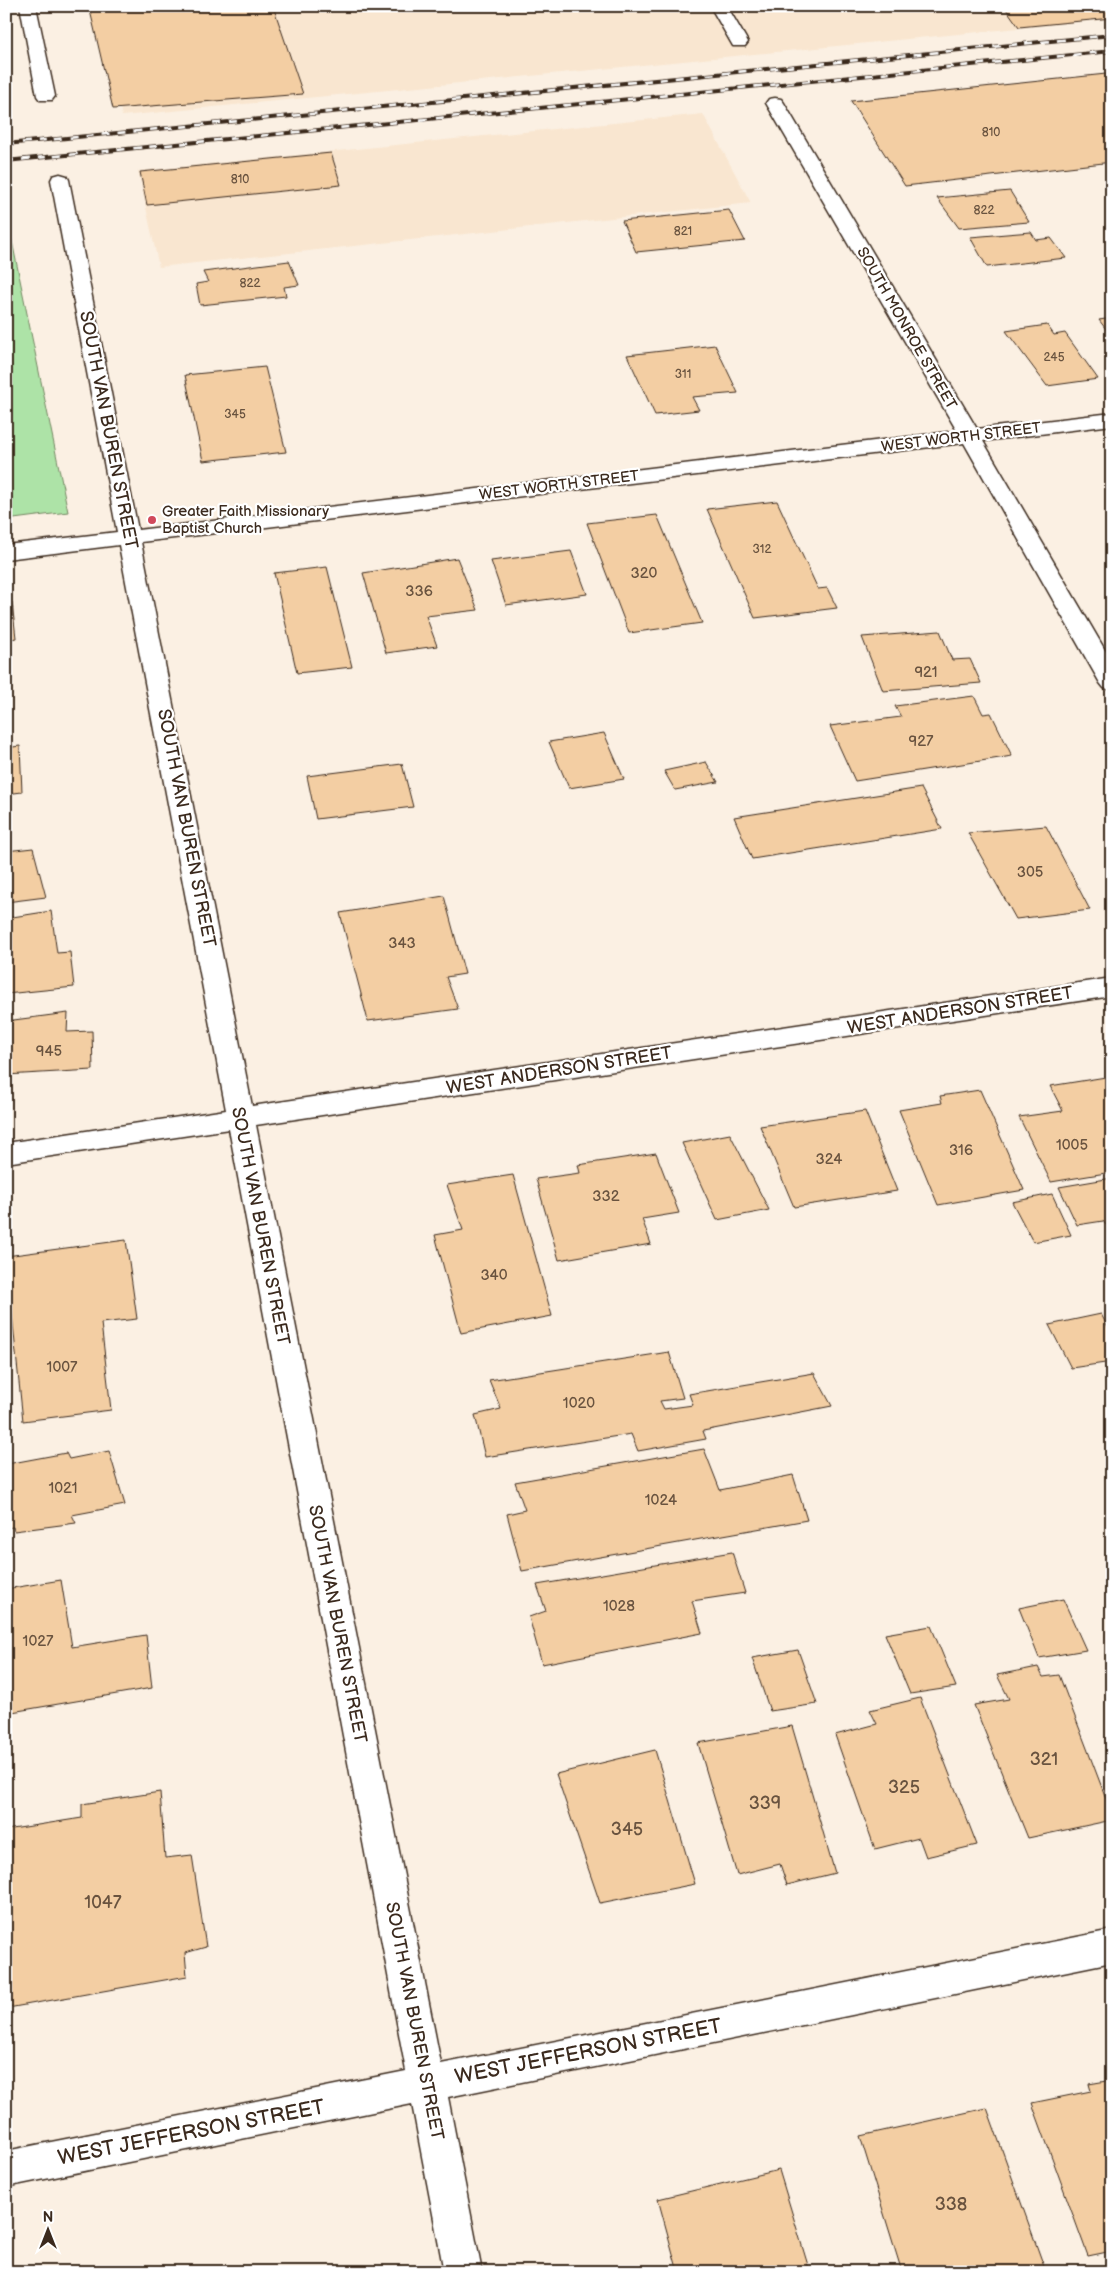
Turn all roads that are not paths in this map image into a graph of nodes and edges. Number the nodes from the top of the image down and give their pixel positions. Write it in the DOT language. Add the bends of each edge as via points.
graph roads {
  1 [pos="28,6"];
  2 [pos="718,6"];
  3 [pos="739,42"];
  4 [pos="46,96"];
  5 [pos="776,103"];
  6 [pos="60,180"];
  7 [pos="1112,419"];
  8 [pos="969,436"];
  9 [pos="130,537"];
  10 [pos="6,552"];
  11 [pos="1112,683"];
  12 [pos="1112,988"];
  13 [pos="240,1118"];
  14 [pos="6,1153"];
  15 [pos="1112,1946"];
  16 [pos="427,2084"];
  17 [pos="6,2169"];
  18 [pos="463,2272"];
  1 -- 4 [label="street"];
  2 -- 3 [label="street"];
  5 -- 8 [label="street, SOUTH MONROE STREET"];
  6 -- 9 [label="street, SOUTH VAN BUREN STREET"];
  7 -- 8 [label="street, WEST WORTH STREET"];
  8 -- 9 [label="street, WEST WORTH STREET"];
  8 -- 11 [label="street, SOUTH MONROE STREET"];
  9 -- 10 [label="street, WEST WORTH STREET"];
  9 -- 13 [label="street, SOUTH VAN BUREN STREET"];
  12 -- 13 [label="street, WEST ANDERSON STREET"];
  13 -- 14 [label="street, WEST ANDERSON STREET"];
  13 -- 16 [label="street, SOUTH VAN BUREN STREET"];
  15 -- 16 [label="street, WEST JEFFERSON STREET"];
  16 -- 17 [label="street, WEST JEFFERSON STREET"];
  16 -- 18 [label="street, SOUTH VAN BUREN STREET"];
}
